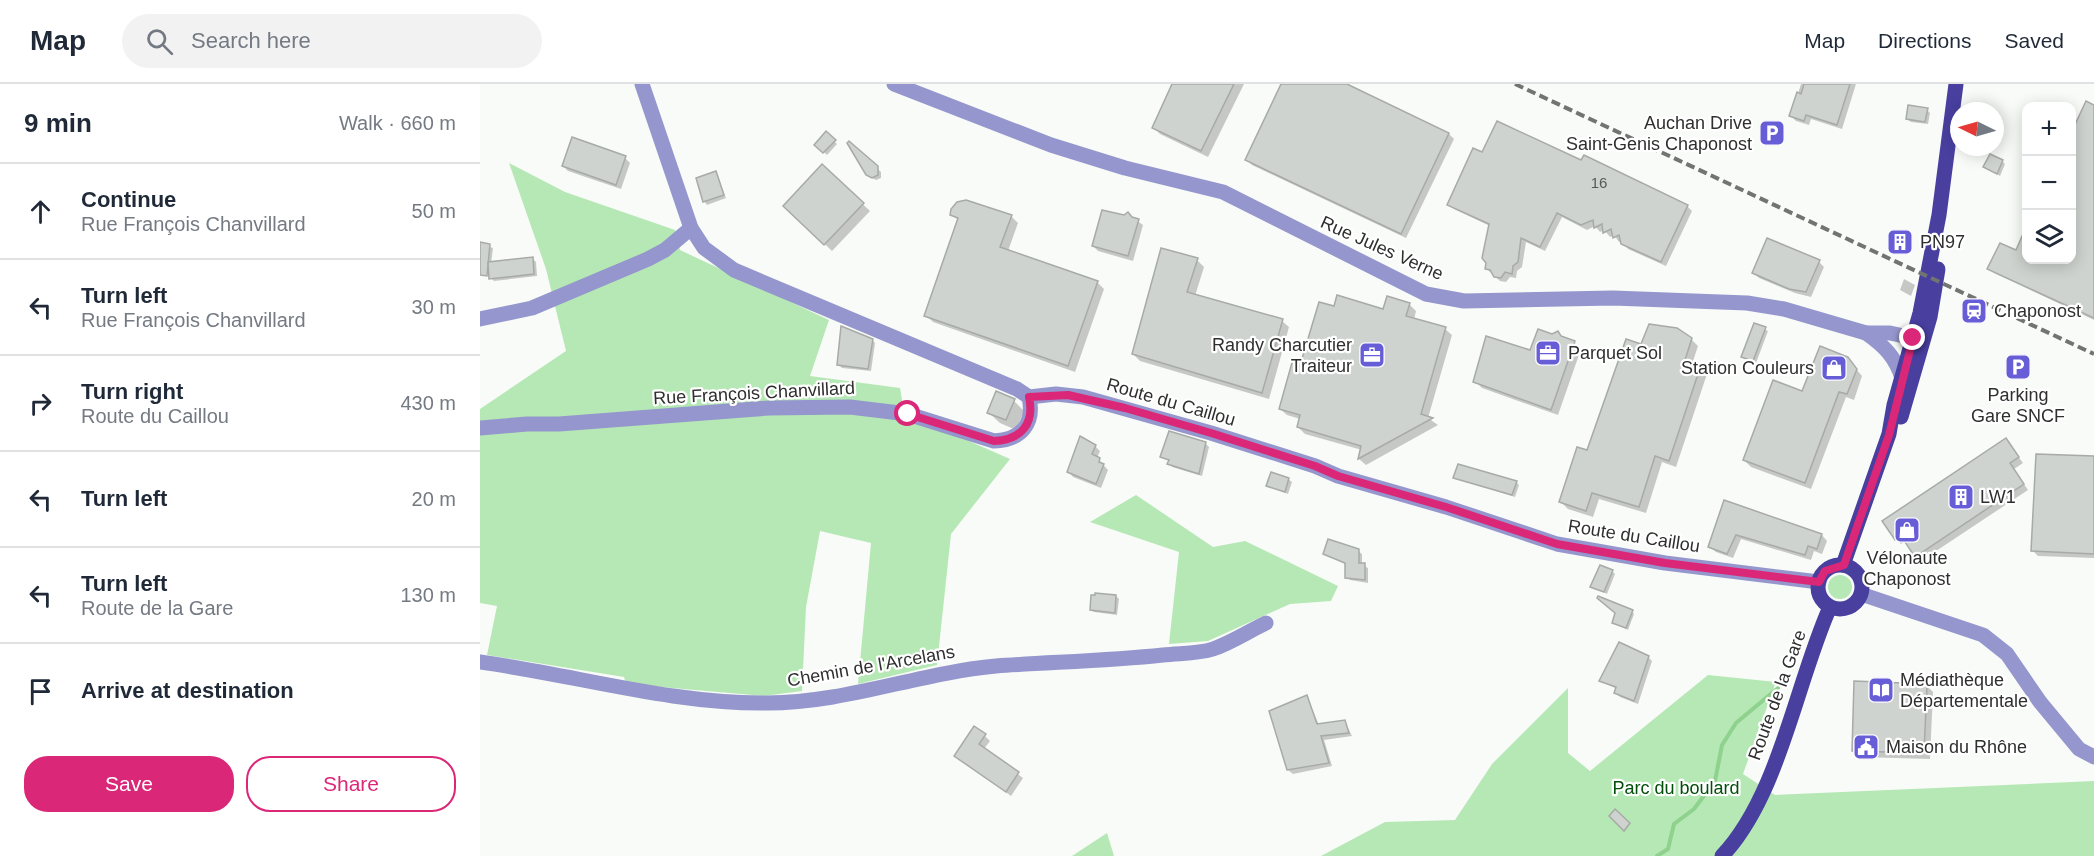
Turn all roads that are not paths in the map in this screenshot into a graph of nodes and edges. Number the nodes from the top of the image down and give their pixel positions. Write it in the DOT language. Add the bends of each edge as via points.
graph roads {
  1 [pos="642,84"];
  2 [pos="894,84"];
  3 [pos="1956,84"];
  4 [pos="1938,215"];
  5 [pos="691,228"];
  6 [pos="480,319"];
  7 [pos="1866,333"];
  8 [pos="1913,338"];
  9 [pos="1902,378"];
  10 [pos="1029,397"];
  11 [pos="480,428"];
  12 [pos="1889,435"];
  13 [pos="1844,565"];
  14 [pos="1819,582"];
  15 [pos="1862,594"];
  16 [pos="1830,607"];
  17 [pos="1266,623"];
  18 [pos="480,662"];
  19 [pos="2094,757"];
  20 [pos="1722,856"];
  1 -- 5 [label="street"];
  2 -- 7 [label="street, Rue Jules Verne" via="1051,145 1223,192 1426,294 1464,301 1613,298 1747,303 1784,309"];
  3 -- 4 [label="main road"];
  4 -- 8 [label="main road"];
  4 -- 12 [label="main road" via="1939,264 1930,317 1901,416"];
  5 -- 6 [label="street" via="648,259 532,308"];
  5 -- 10 [label="street" via="704,248 734,270"];
  7 -- 8 [label="street, Rue Jules Verne"];
  7 -- 9 [label="street" via="1886,348"];
  8 -- 9 [label="main road"];
  9 -- 12 [label="main road"];
  10 -- 11 [label="street, Rue François Chanvillard" via="1032,409 1028,425 1008,440 994,441 888,409 850,406"];
  10 -- 14 [label="street, Route du Caillou" via="1068,395 1125,408 1557,544"];
  12 -- 13 [label="main road"];
  13 -- 14 [label="main road" via="1825,571"];
  13 -- 15 [label="main road" via="1859,575"];
  14 -- 16 [label="main road" via="1820,597"];
  15 -- 16 [label="main road" via="1852,606"];
  15 -- 19 [label="street" via="1983,635 2007,654 2079,749"];
  16 -- 20 [label="main road, Route de la Gare" via="1768,778 1747,822"];
  17 -- 18 [label="street, Chemin de l'Arcelans" via="1212,649 1112,661 957,669 820,699 768,703 697,700"];
}
